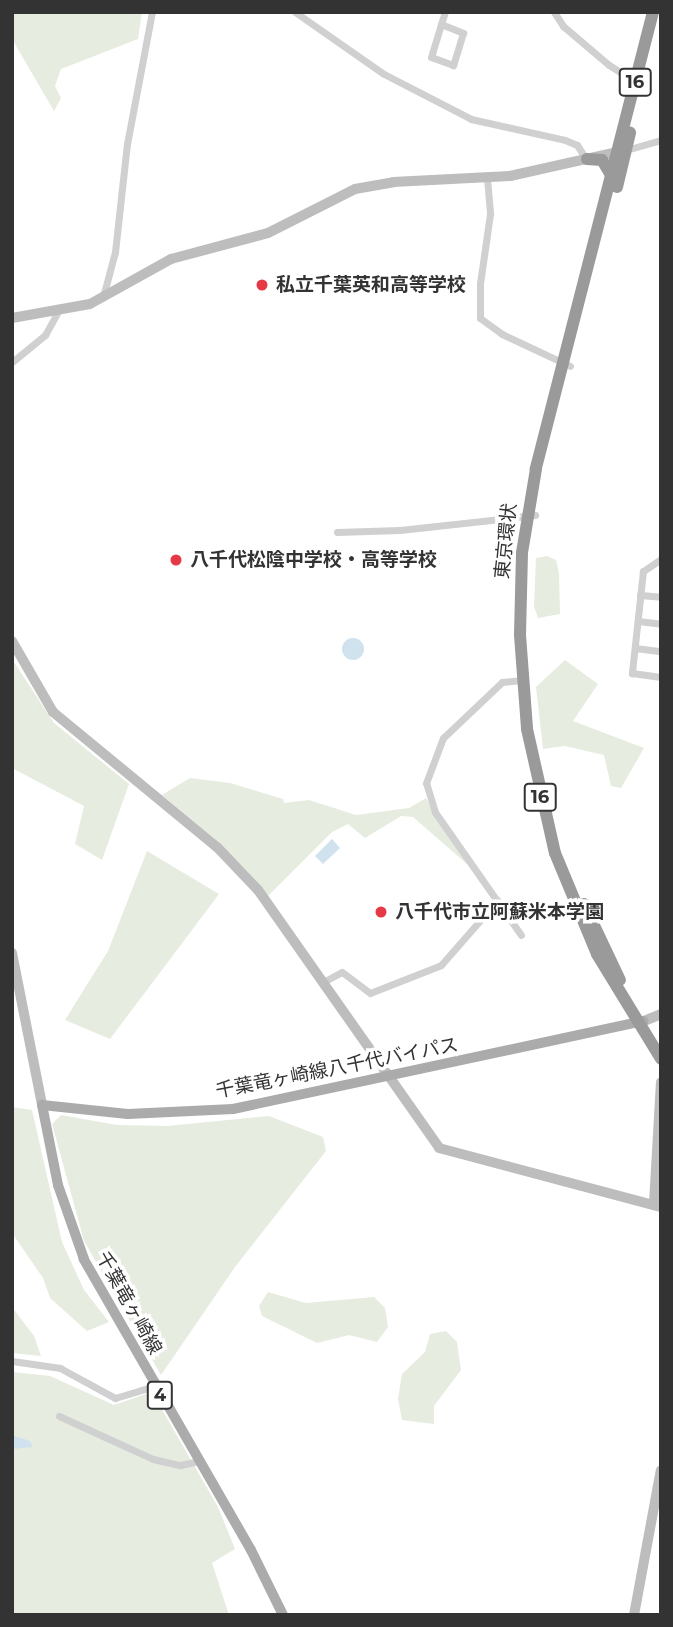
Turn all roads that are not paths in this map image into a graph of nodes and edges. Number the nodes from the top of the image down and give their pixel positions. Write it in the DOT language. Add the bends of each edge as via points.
graph roads {
  1 [pos="152,12"];
  2 [pos="295,12"];
  3 [pos="445,12"];
  4 [pos="554,12"];
  5 [pos="653,12"];
  6 [pos="661,13"];
  7 [pos="441,24"];
  8 [pos="639,84"];
  9 [pos="661,140"];
  10 [pos="622,151"];
  11 [pos="587,159"];
  12 [pos="611,175"];
  13 [pos="487,178"];
  14 [pos="103,297"];
  15 [pos="59,310"];
  16 [pos="12,318"];
  17 [pos="12,362"];
  18 [pos="566,365"];
  19 [pos="531,514"];
  20 [pos="337,531"];
  21 [pos="661,559"];
  22 [pos="650,566"];
  23 [pos="661,568"];
  24 [pos="640,595"];
  25 [pos="661,597"];
  26 [pos="638,621"];
  27 [pos="661,624"];
  28 [pos="12,641"];
  29 [pos="635,648"];
  30 [pos="661,651"];
  31 [pos="661,677"];
  32 [pos="521,680"];
  33 [pos="498,900"];
  34 [pos="521,935"];
  35 [pos="12,953"];
  36 [pos="323,982"];
  37 [pos="661,1014"];
  38 [pos="640,1022"];
  39 [pos="661,1045"];
  40 [pos="661,1059"];
  41 [pos="390,1078"];
  42 [pos="661,1082"];
  43 [pos="42,1105"];
  44 [pos="658,1205"];
  45 [pos="12,1361"];
  46 [pos="155,1386"];
  47 [pos="59,1416"];
  48 [pos="199,1461"];
  49 [pos="661,1470"];
  50 [pos="283,1615"];
  51 [pos="634,1615"];
  1 -- 14 [label="street" via="127,144 115,252"];
  2 -- 11 [label="street" via="384,74 471,118 565,140 577,145"];
  3 -- 7 [label="street"];
  4 -- 8 [label="street" via="563,26"];
  5 -- 8 [label="highway, 東京環状 / 16"];
  6 -- 8 [label="highway, 東京環状 / 16"];
  7 -- 7 [label="street" via="463,33 453,65 431,57"];
  8 -- 10 [label="highway, 東京環状 / 16"];
  9 -- 10 [label="street"];
  10 -- 11 [label="street"];
  10 -- 12 [label="highway, 東京環状 / 16"];
  10 -- 18 [label="highway, 東京環状 / 16"];
  11 -- 12 [label="highway" via="606,163"];
  11 -- 13 [label="street"];
  12 -- 18 [label="highway, 東京環状 / 16"];
  13 -- 14 [label="street" via="393,182 355,189 268,233 171,259"];
  13 -- 18 [label="street" via="490,214 480,283 481,318 502,334"];
  14 -- 15 [label="street"];
  15 -- 16 [label="street"];
  15 -- 17 [label="street" via="45,335"];
  18 -- 19 [label="highway, 東京環状 / 16"];
  19 -- 20 [label="street" via="400,530"];
  19 -- 32 [label="highway, 東京環状 / 16" via="521,573"];
  19 -- 38 [label="highway, 東京環状 / 16" via="527,628 542,770 575,884"];
  21 -- 22 [label="street"];
  22 -- 23 [label="street"];
  22 -- 24 [label="street" via="643,571"];
  24 -- 25 [label="street"];
  24 -- 26 [label="street"];
  26 -- 27 [label="street"];
  26 -- 29 [label="street"];
  28 -- 36 [label="street" via="53,712 242,872"];
  29 -- 30 [label="street"];
  29 -- 31 [label="street" via="632,673"];
  32 -- 33 [label="street" via="502,682 443,738 426,783 435,813"];
  32 -- 38 [label="highway, 東京環状 / 16" via="532,761 555,853 597,954"];
  33 -- 34 [label="street"];
  33 -- 36 [label="street" via="441,965 370,993 342,972"];
  35 -- 43 [label="street"];
  36 -- 41 [label="street"];
  37 -- 38 [label="street"];
  38 -- 39 [label="highway, 東京環状 / 16"];
  38 -- 40 [label="highway, 東京環状 / 16"];
  38 -- 41 [label="main road, 千葉竜ヶ崎線八千代バイパス"];
  41 -- 43 [label="main road, 千葉竜ヶ崎線八千代バイパス" via="269,1104 205,1112 120,1114"];
  41 -- 44 [label="street" via="439,1148"];
  42 -- 44 [label="street"];
  43 -- 46 [label="main road, 千葉竜ヶ崎線 / 4" via="58,1185 84,1259"];
  45 -- 46 [label="street" via="60,1368 116,1398"];
  46 -- 48 [label="main road, 千葉竜ヶ崎線 / 4"];
  47 -- 48 [label="street" via="153,1459 180,1465"];
  48 -- 50 [label="main road, 千葉竜ヶ崎線 / 4"];
  49 -- 51 [label="street"];
}
